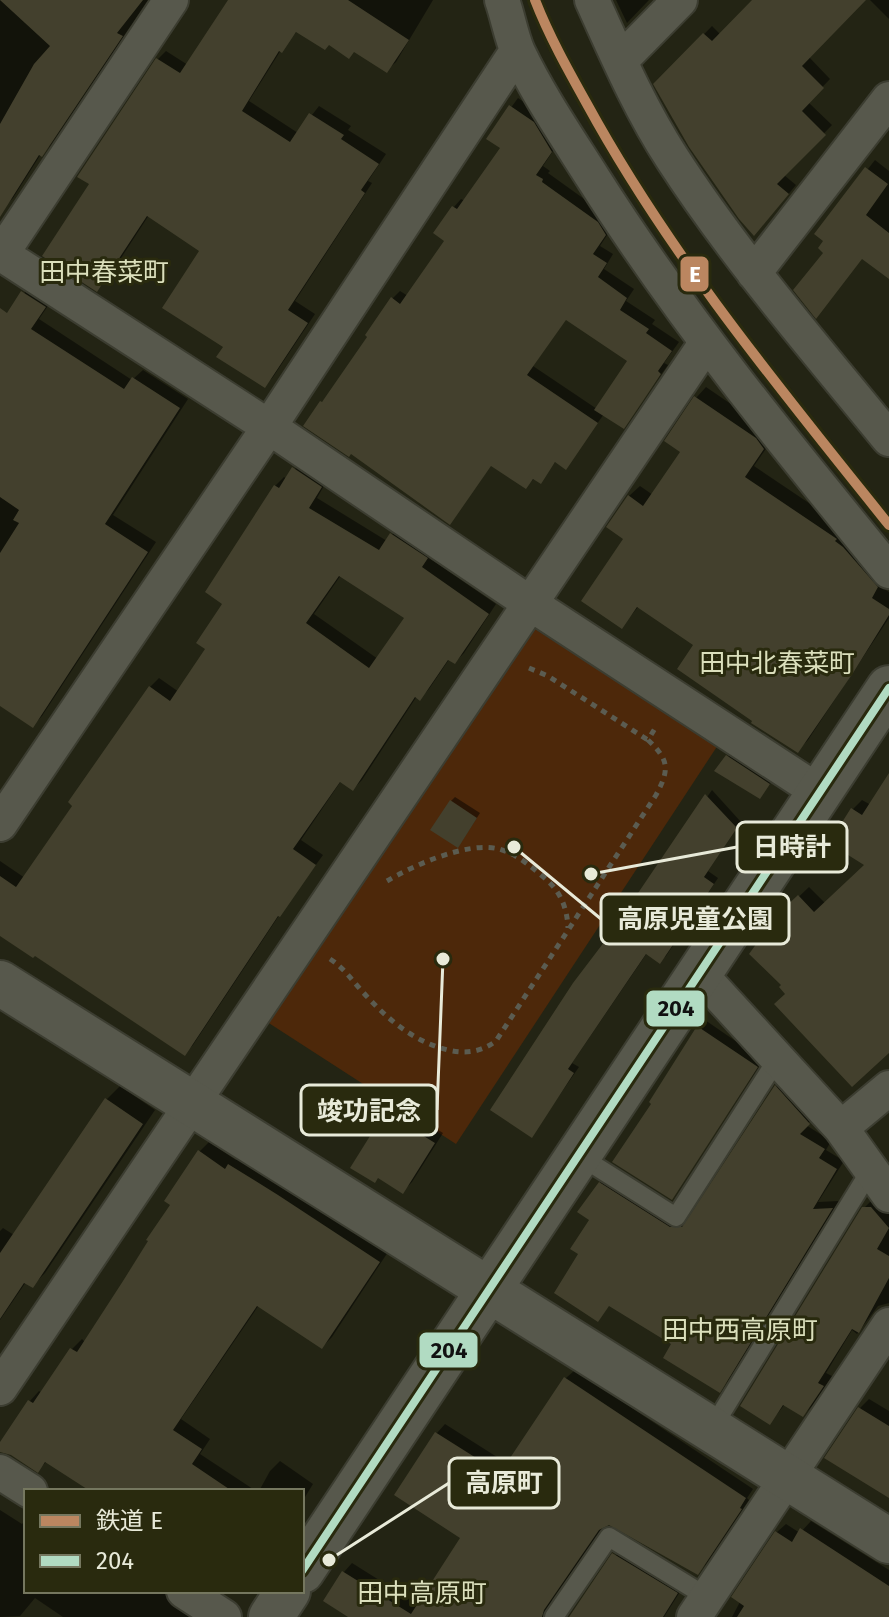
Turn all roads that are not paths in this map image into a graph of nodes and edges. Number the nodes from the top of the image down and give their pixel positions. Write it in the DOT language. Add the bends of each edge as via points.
graph roads {
  1 [pos="171,0"];
  2 [pos="502,0"];
  3 [pos="592,0"];
  4 [pos="680,0"];
  5 [pos="517,51"];
  6 [pos="620,61"];
  7 [pos="889,99"];
  8 [pos="1,254"];
  9 [pos="754,273"];
  10 [pos="707,342"];
  11 [pos="269,427"];
  12 [pos="889,439"];
  13 [pos="889,571"];
  14 [pos="531,604"];
  15 [pos="889,688"];
  16 [pos="819,792"];
  17 [pos="0,824"];
  18 [pos="699,973"];
  19 [pos="0,983"];
  20 [pos="778,1058"];
  21 [pos="889,1088"];
  22 [pos="192,1104"];
  23 [pos="841,1128"];
  24 [pos="578,1155"];
  25 [pos="880,1183"];
  26 [pos="489,1292"];
  27 [pos="889,1325"];
  28 [pos="0,1388"];
  29 [pos="711,1430"];
  30 [pos="0,1472"];
  31 [pos="787,1477"];
  32 [pos="27,1489"];
  33 [pos="889,1541"];
  34 [pos="304,1568"];
  35 [pos="187,1593"];
  36 [pos="287,1593"];
  37 [pos="701,1607"];
  38 [pos="224,1617"];
  39 [pos="271,1617"];
  40 [pos="554,1617"];
  1 -- 8 [label="street"];
  2 -- 5 [label="street"];
  3 -- 6 [label="street"];
  4 -- 6 [label="street"];
  5 -- 10 [label="street" via="621,223"];
  5 -- 11 [label="street"];
  6 -- 9 [label="street" via="671,157"];
  7 -- 9 [label="street"];
  8 -- 11 [label="street"];
  9 -- 12 [label="street"];
  10 -- 13 [label="street"];
  10 -- 14 [label="street"];
  11 -- 14 [label="street"];
  11 -- 17 [label="street"];
  14 -- 16 [label="street"];
  14 -- 22 [label="street"];
  15 -- 16 [label="street"];
  16 -- 18 [label="street"];
  18 -- 20 [label="street"];
  18 -- 24 [label="street"];
  19 -- 22 [label="street"];
  20 -- 23 [label="street"];
  20 -- 24 [label="lane" via="676,1217"];
  21 -- 23 [label="street"];
  22 -- 26 [label="street"];
  22 -- 28 [label="street"];
  23 -- 25 [label="street"];
  24 -- 26 [label="street"];
  25 -- 29 [label="lane"];
  26 -- 29 [label="street"];
  26 -- 34 [label="street"];
  27 -- 31 [label="street"];
  29 -- 31 [label="street"];
  30 -- 32 [label="street"];
  31 -- 33 [label="street"];
  31 -- 37 [label="street"];
  35 -- 38 [label="street"];
  36 -- 39 [label="street"];
  37 -- 40 [label="lane" via="609,1537"];
}
